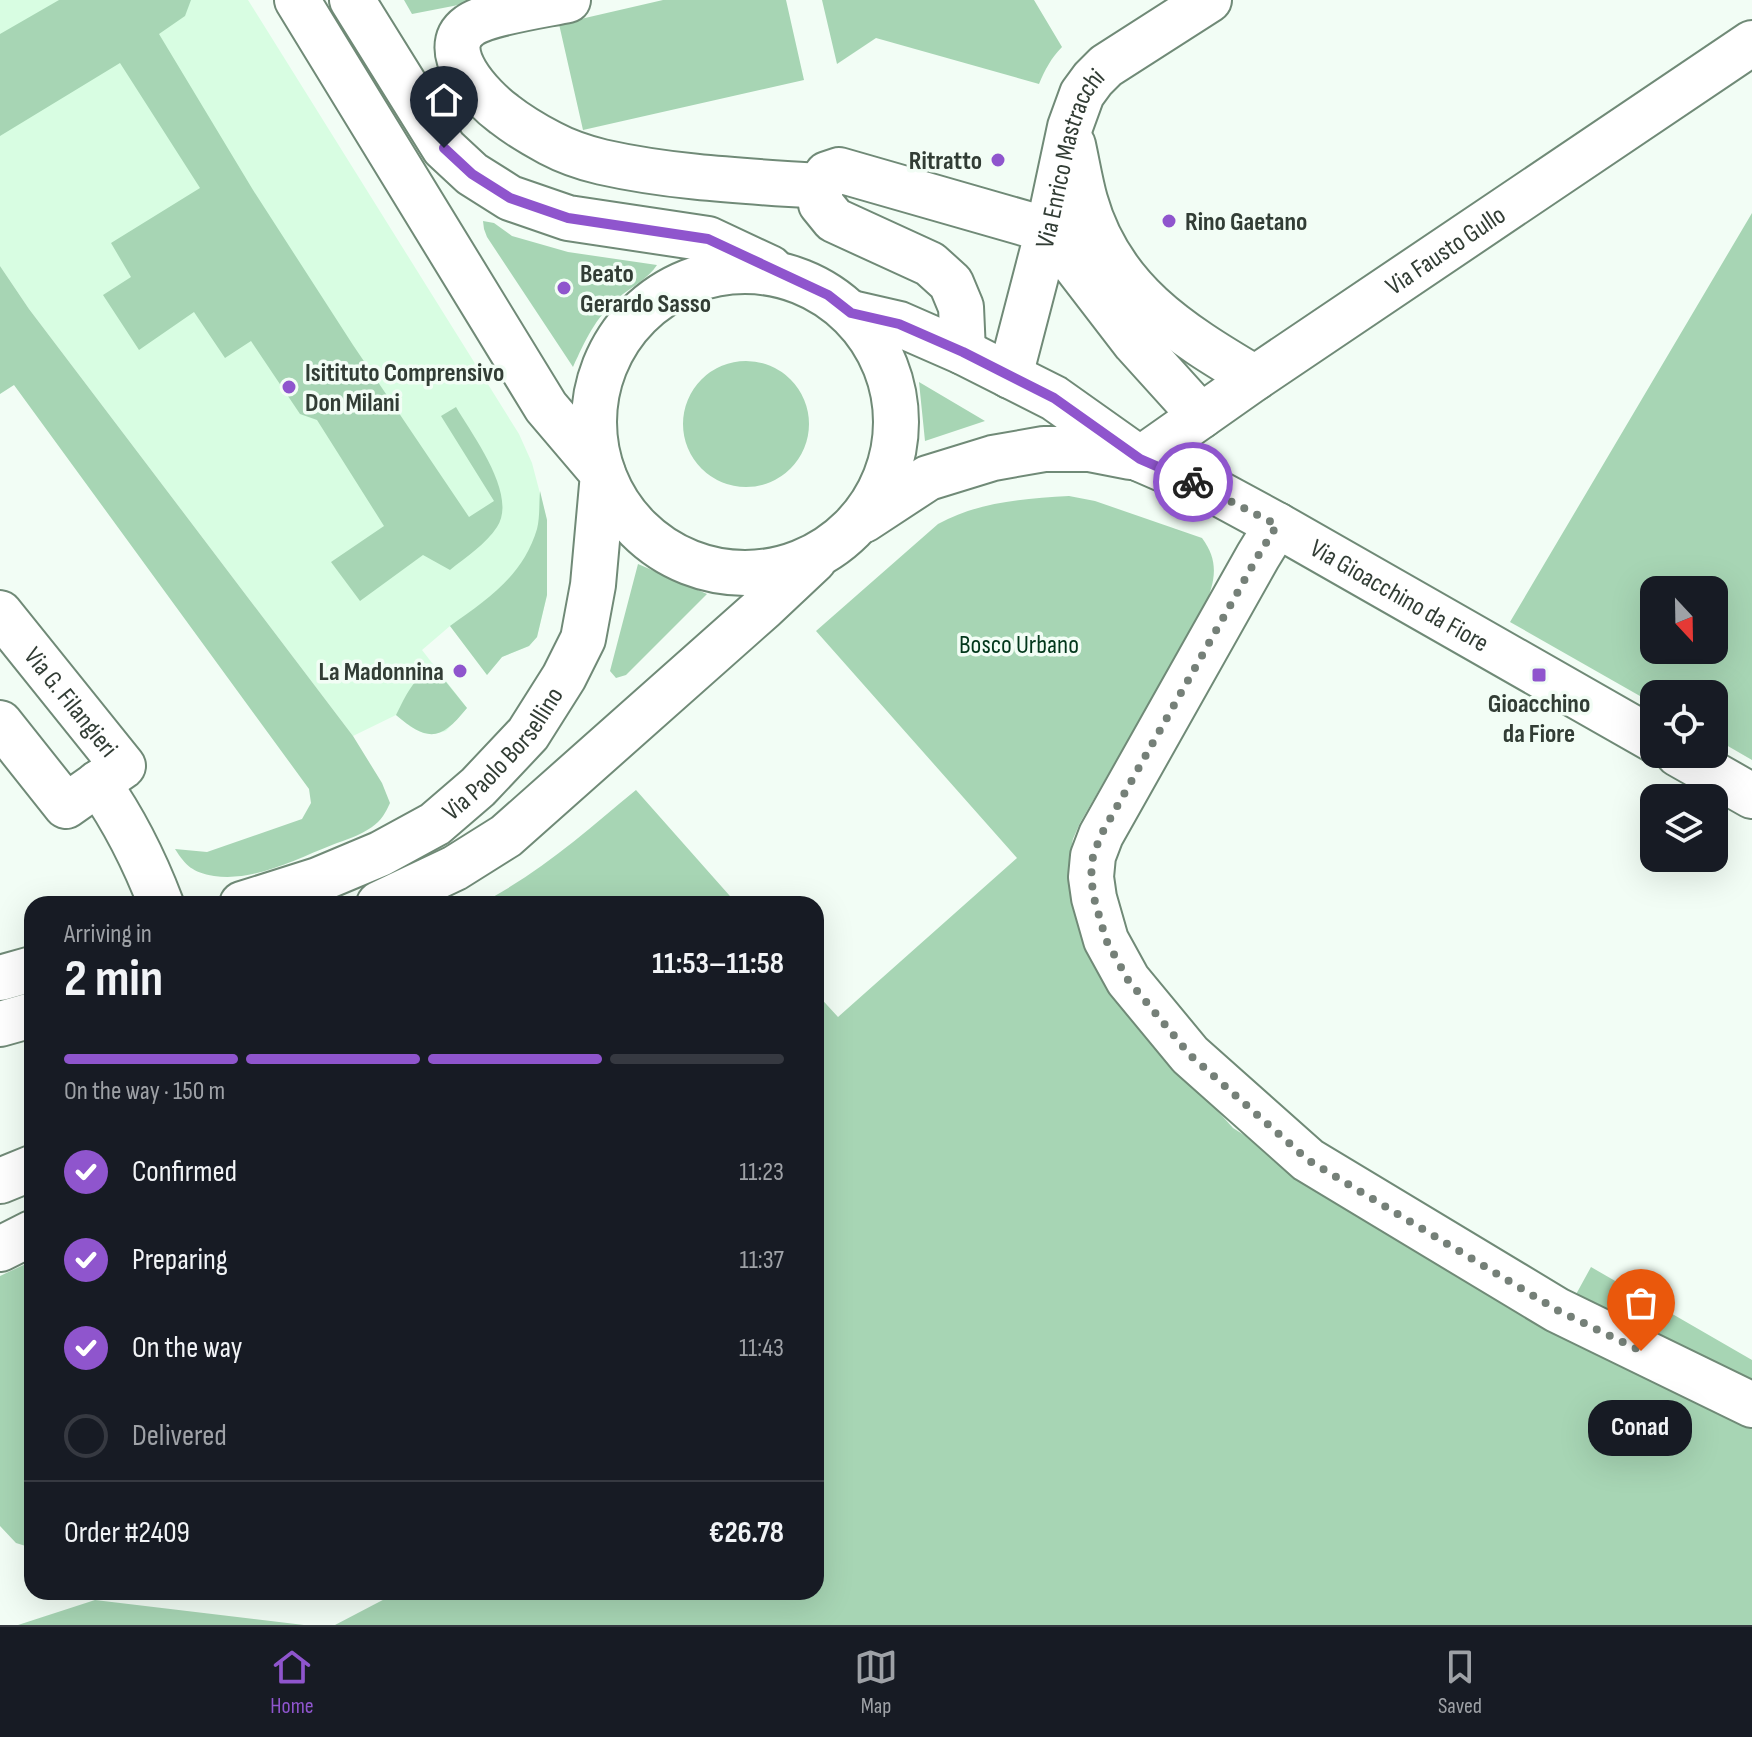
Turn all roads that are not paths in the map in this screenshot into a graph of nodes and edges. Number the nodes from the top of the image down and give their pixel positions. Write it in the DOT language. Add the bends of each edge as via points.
graph roads {
  1 [pos="297,0"];
  2 [pos="352,0"];
  3 [pos="568,0"];
  4 [pos="1209,0"];
  5 [pos="1752,43"];
  6 [pos="1070,127"];
  7 [pos="819,186"];
  8 [pos="1048,230"];
  9 [pos="802,282"];
  10 [pos="851,313"];
  11 [pos="963,352"];
  12 [pos="1010,376"];
  13 [pos="1255,378"];
  14 [pos="1201,416"];
  15 [pos="1140,459"];
  16 [pos="603,474"];
  17 [pos="1277,525"];
  18 [pos="839,539"];
  19 [pos="0,613"];
  20 [pos="0,723"];
  21 [pos="1640,732"];
  22 [pos="1703,768"];
  23 [pos="98,783"];
  24 [pos="1752,796"];
  25 [pos="157,896"];
  26 [pos="267,896"];
  27 [pos="396,896"];
  28 [pos="24,971"];
  29 [pos="0,978"];
  30 [pos="24,1017"];
  31 [pos="0,1024"];
  32 [pos="24,1171"];
  33 [pos="0,1181"];
  34 [pos="24,1237"];
  35 [pos="0,1249"];
  36 [pos="1752,1405"];
  1 -- 16 [label="street" via="546,407"];
  2 -- 9 [label="street" via="444,148 510,198 568,218 708,239"];
  3 -- 7 [label="street" via="487,17 458,38 462,67 502,113 550,143 599,161 669,174"];
  4 -- 6 [label="street, Via Enrico Mastracchi" via="1106,66 1082,94"];
  5 -- 13 [label="street, Via Fausto Gullo"];
  6 -- 8 [label="street, Via Enrico Mastracchi"];
  6 -- 13 [label="street" via="1085,202 1127,282 1199,345"];
  7 -- 8 [label="street" via="827,174 839,170"];
  7 -- 11 [label="street" via="821,204 834,220 930,264 951,283 961,307"];
  8 -- 12 [label="street, Via Enrico Mastracchi"];
  8 -- 14 [label="street" via="1135,343"];
  9 -- 10 [label="street"];
  9 -- 16 [label="street" via="760,272 716,274 689,282 640,314 621,336 598,389 594,417"];
  10 -- 11 [label="street" via="899,324"];
  10 -- 18 [label="street" via="887,369 896,402 896,436 876,499"];
  11 -- 12 [label="street"];
  12 -- 15 [label="street" via="1054,398"];
  13 -- 14 [label="street, Via Fausto Gullo"];
  14 -- 15 [label="street, Via Fausto Gullo"];
  15 -- 17 [label="street, Via Gioacchino da Fiore"];
  15 -- 18 [label="street" via="1089,449 1044,449 993,458 928,478"];
  16 -- 18 [label="street" via="639,530 694,564 760,572 792,565"];
  16 -- 26 [label="street, Via Paolo Borsellino" via="583,639 528,734 435,824 380,854"];
  17 -- 21 [label="street, Via Gioacchino da Fiore"];
  17 -- 36 [label="street" via="1093,856 1092,888 1116,962 1190,1055 1308,1160 1557,1310"];
  18 -- 27 [label="street, Via Paolo Borsellino" via="506,836"];
  19 -- 23 [label="street, Via G. Filangieri" via="123,766"];
  20 -- 23 [label="street, Via G. Filangieri" via="66,806"];
  22 -- 24 [label="street"];
  23 -- 25 [label="street"];
  28 -- 29 [label="street"];
  30 -- 31 [label="street"];
  32 -- 33 [label="street"];
  34 -- 35 [label="street"];
}
